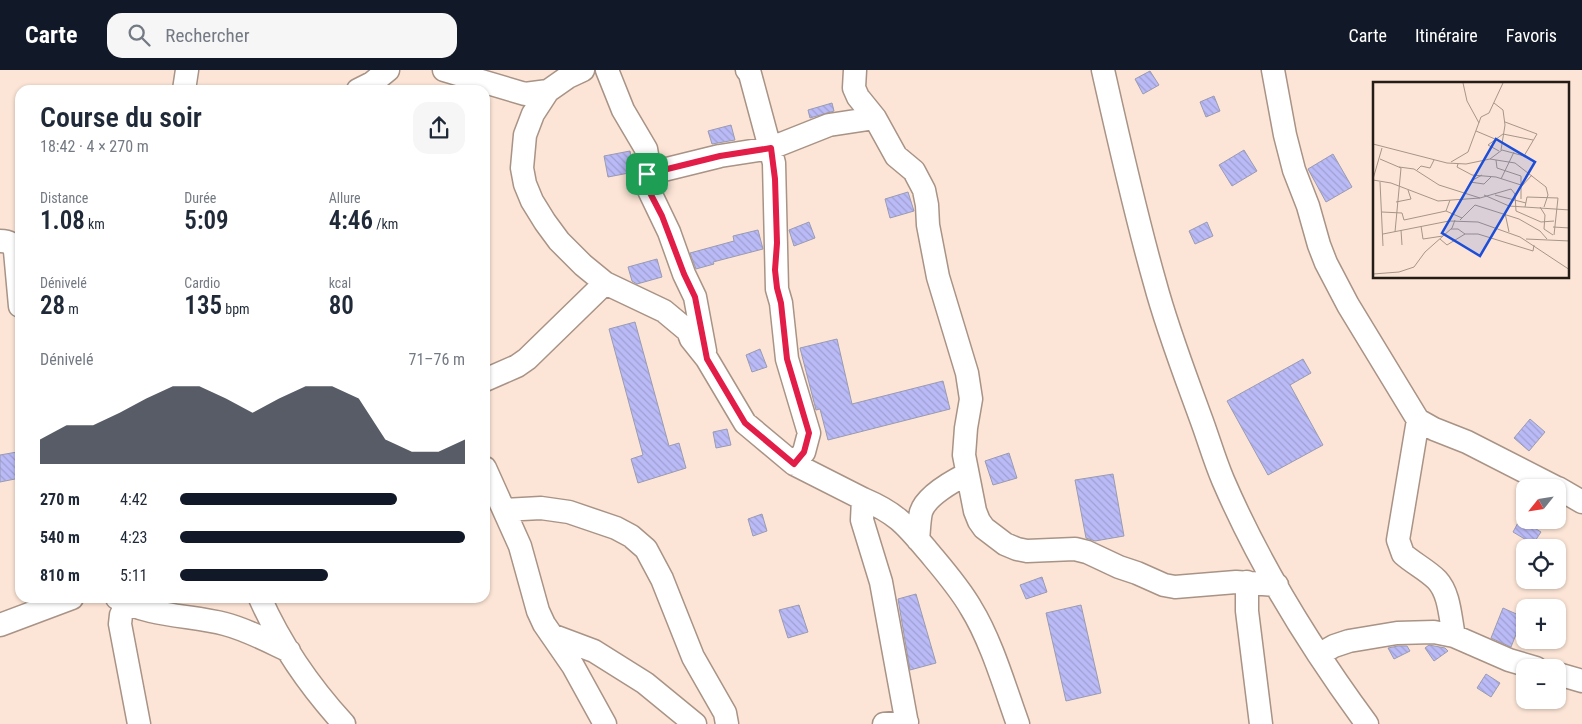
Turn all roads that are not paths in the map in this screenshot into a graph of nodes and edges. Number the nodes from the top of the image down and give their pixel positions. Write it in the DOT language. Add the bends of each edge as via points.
graph roads {
  1 [pos="188,70"];
  2 [pos="444,70"];
  3 [pos="583,70"];
  4 [pos="607,70"];
  5 [pos="747,70"];
  6 [pos="1103,70"];
  7 [pos="1273,70"];
  8 [pos="856,71"];
  9 [pos="389,77"];
  10 [pos="185,85"];
  11 [pos="368,85"];
  12 [pos="482,85"];
  13 [pos="490,88"];
  14 [pos="529,104"];
  15 [pos="875,118"];
  16 [pos="771,148"];
  17 [pos="647,174"];
  18 [pos="0,241"];
  19 [pos="15,251"];
  20 [pos="605,283"];
  21 [pos="707,359"];
  22 [pos="490,377"];
  23 [pos="1418,420"];
  24 [pos="794,464"];
  25 [pos="967,474"];
  26 [pos="490,479"];
  27 [pos="1539,479"];
  28 [pos="1566,493"];
  29 [pos="863,499"];
  30 [pos="1582,502"];
  31 [pos="504,510"];
  32 [pos="918,540"];
  33 [pos="1247,582"];
  34 [pos="1276,585"];
  35 [pos="59,603"];
  36 [pos="122,603"];
  37 [pos="131,603"];
  38 [pos="263,603"];
  39 [pos="0,626"];
  40 [pos="554,636"];
  41 [pos="1454,636"];
  42 [pos="289,651"];
  43 [pos="1320,654"];
  44 [pos="1516,662"];
  45 [pos="1566,676"];
  46 [pos="1582,681"];
  47 [pos="907,723"];
  48 [pos="139,724"];
  49 [pos="344,724"];
  50 [pos="605,724"];
  51 [pos="695,724"];
  52 [pos="727,724"];
  53 [pos="884,724"];
  54 [pos="1018,724"];
  55 [pos="1261,724"];
  56 [pos="1367,724"];
  1 -- 10 [label="street"];
  2 -- 12 [label="street"];
  3 -- 14 [label="street"];
  4 -- 17 [label="street" via="623,110 646,149"];
  5 -- 16 [label="street"];
  6 -- 34 [label="street" via="1155,284 1175,344 1222,478"];
  7 -- 23 [label="street" via="1294,170 1326,263"];
  8 -- 15 [label="street" via="854,88"];
  9 -- 11 [label="street"];
  13 -- 14 [label="street"];
  14 -- 20 [label="street" via="522,168 532,201 559,241"];
  15 -- 16 [label="street" via="829,126"];
  15 -- 25 [label="street" via="896,156 914,171 924,190 938,276 968,372 971,399 964,455"];
  16 -- 17 [label="street" via="720,156"];
  16 -- 24 [label="street" via="775,179 777,288 787,359 809,433 804,452"];
  17 -- 21 [label="street" via="646,184 695,297"];
  18 -- 19 [label="street" via="12,244"];
  20 -- 21 [label="street" via="664,311 688,332"];
  20 -- 22 [label="street" via="527,359"];
  21 -- 24 [label="street" via="745,423"];
  23 -- 27 [label="street"];
  23 -- 41 [label="street" via="1398,540 1402,554 1436,579 1443,589"];
  24 -- 29 [label="street"];
  25 -- 32 [label="street" via="948,483 922,510"];
  25 -- 33 [label="street" via="979,521 1005,544 1016,549 1075,549 1175,587"];
  26 -- 31 [label="street"];
  28 -- 30 [label="street"];
  29 -- 32 [label="street" via="883,507 901,520"];
  29 -- 47 [label="street" via="862,520 880,582"];
  31 -- 40 [label="street" via="520,546 538,611"];
  31 -- 52 [label="street" via="541,508 569,512 624,532 646,549 662,579 693,657 725,712"];
  32 -- 54 [label="street" via="971,608"];
  33 -- 34 [label="street"];
  33 -- 55 [label="street"];
  34 -- 43 [label="street"];
  35 -- 39 [label="street"];
  36 -- 48 [label="street" via="121,631"];
  37 -- 42 [label="street" via="161,613 248,631"];
  38 -- 42 [label="street"];
  40 -- 50 [label="street"];
  40 -- 51 [label="street" via="594,651 645,683"];
  41 -- 43 [label="street" via="1434,632 1380,636 1349,641"];
  41 -- 44 [label="street"];
  42 -- 49 [label="street"];
  43 -- 56 [label="street"];
  45 -- 46 [label="street"];
  47 -- 53 [label="street"];
}
